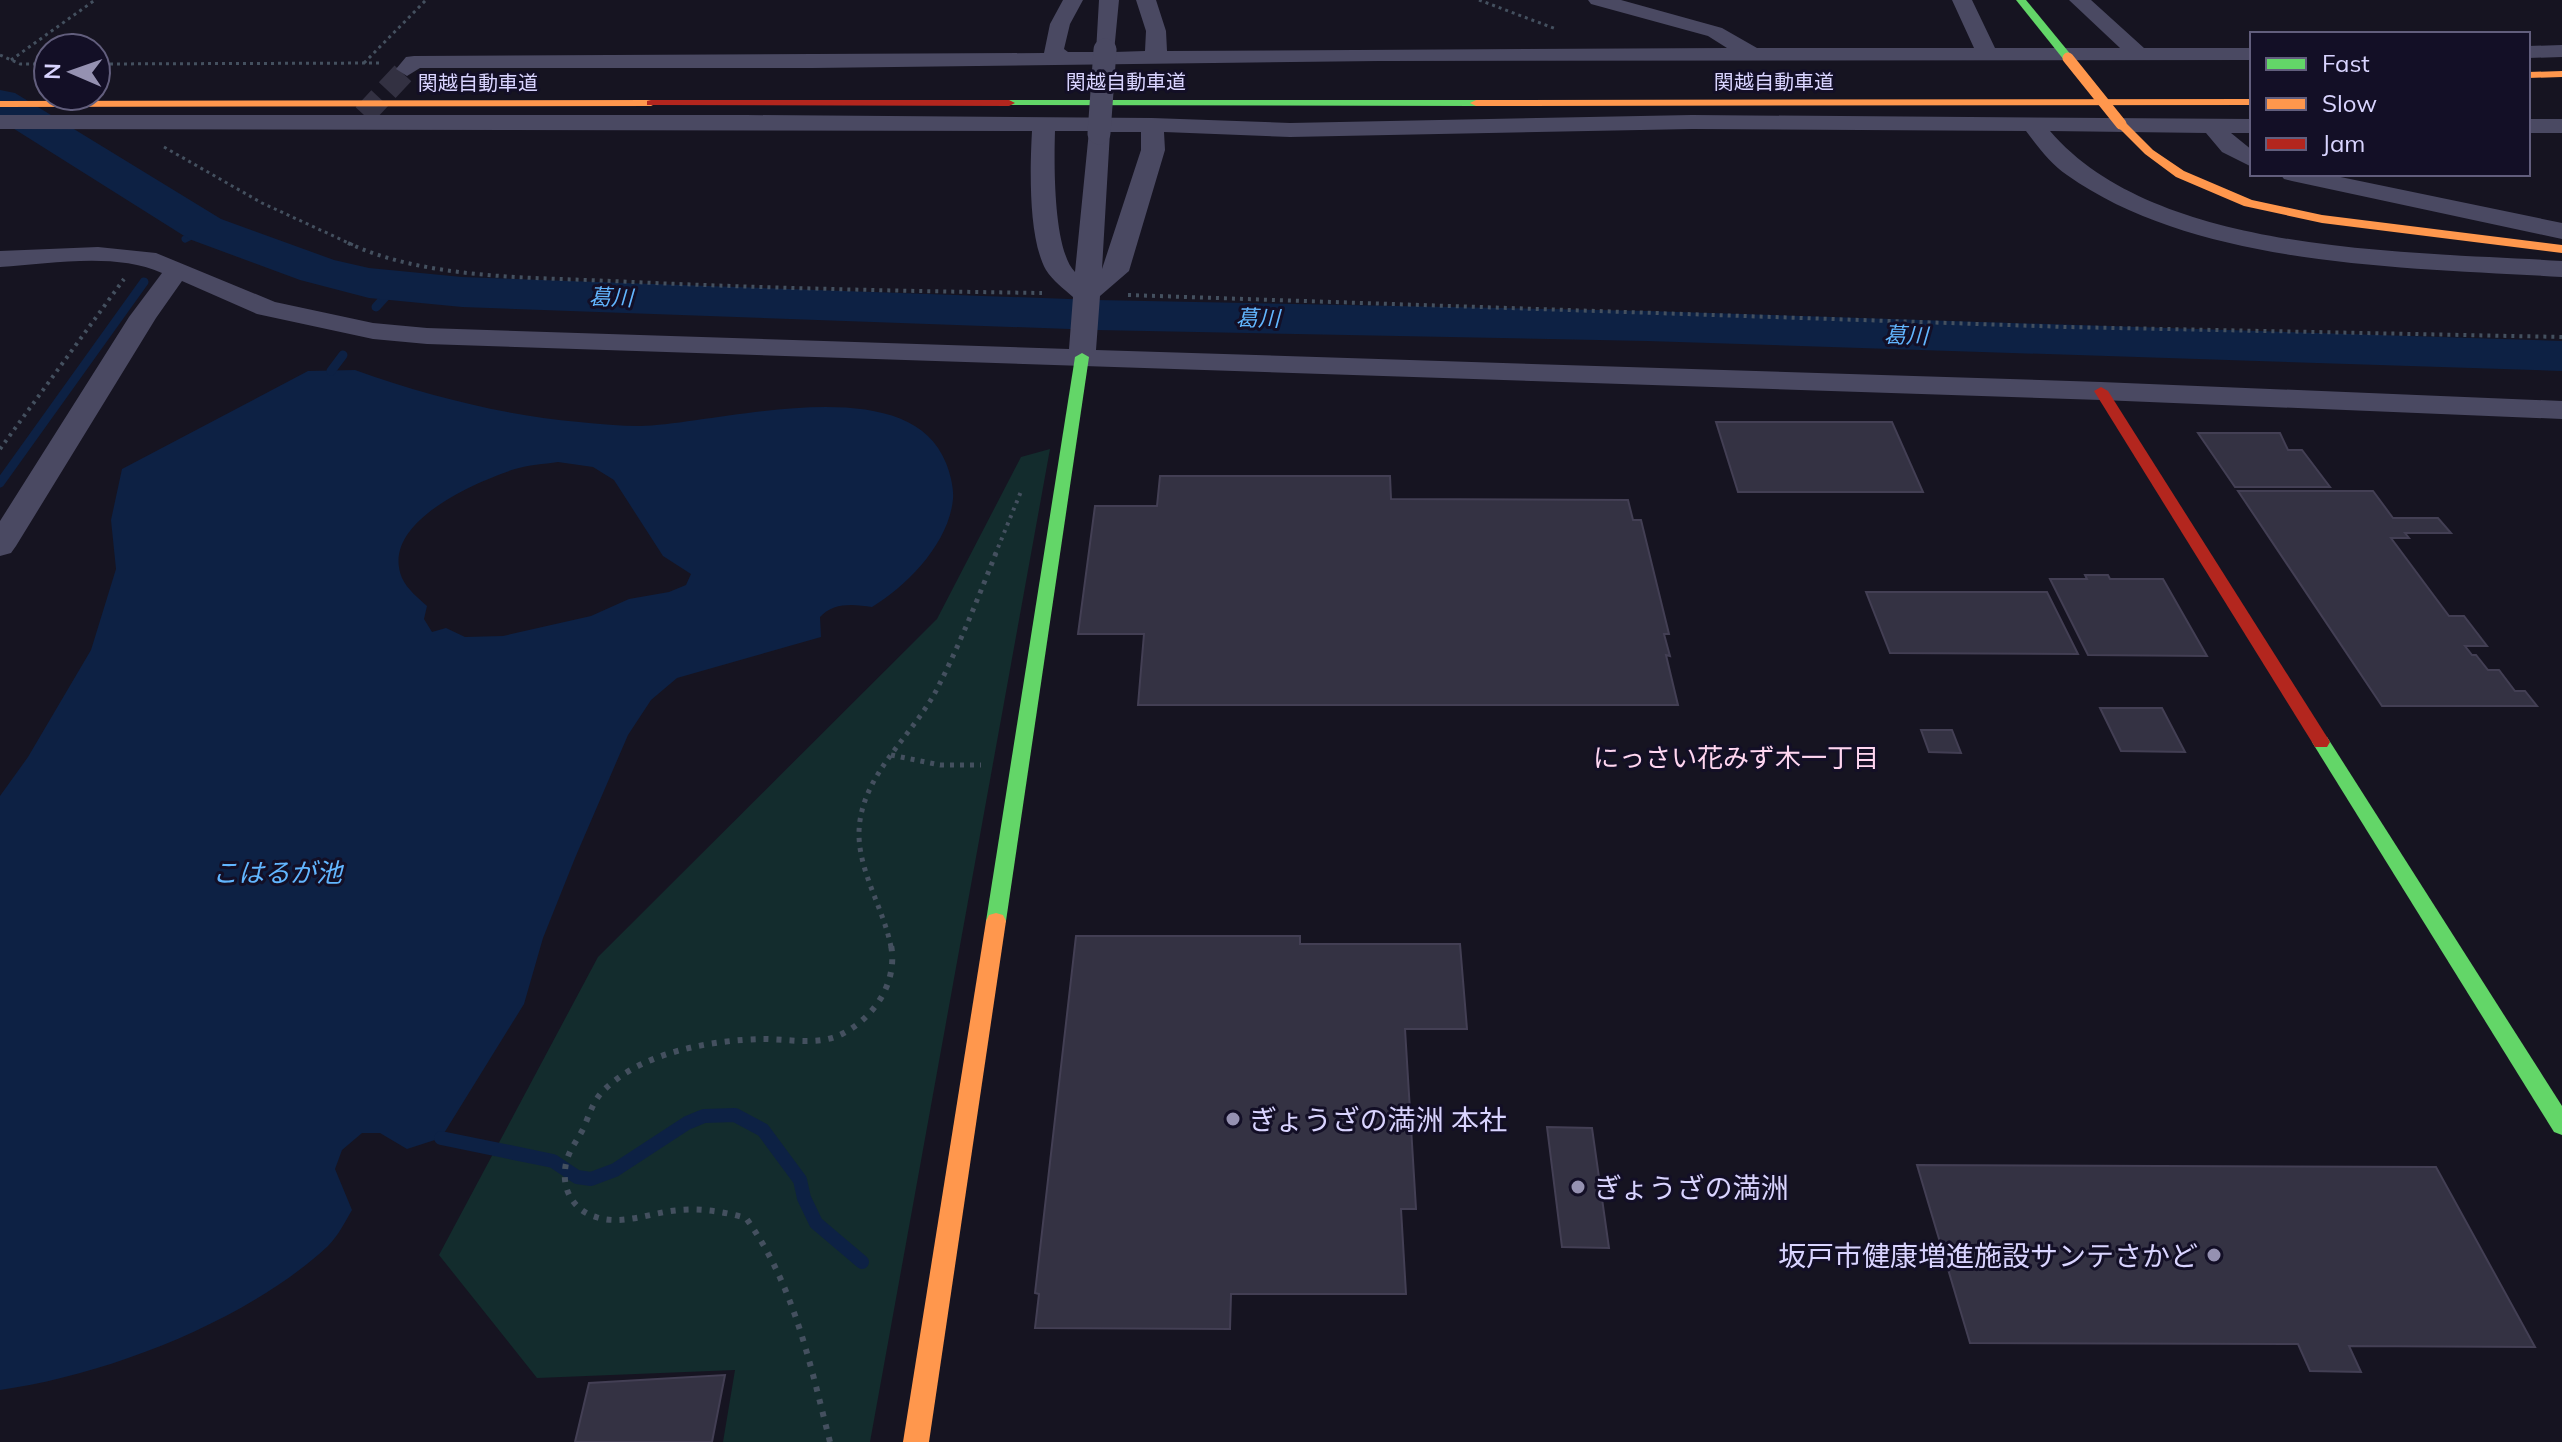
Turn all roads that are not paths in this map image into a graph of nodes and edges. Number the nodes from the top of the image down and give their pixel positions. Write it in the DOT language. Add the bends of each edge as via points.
graph roads {
  1 [pos="1073,0"];
  2 [pos="1109,0"];
  3 [pos="1146,0"];
  4 [pos="1598,0"];
  5 [pos="1962,0"];
  6 [pos="2021,0"];
  7 [pos="2079,0"];
  8 [pos="2562,51"];
  9 [pos="2530,52"];
  10 [pos="2250,54"];
  11 [pos="1988,55"];
  12 [pos="2140,55"];
  13 [pos="2066,56"];
  14 [pos="1757,57"];
  15 [pos="1062,58"];
  16 [pos="1156,58"];
  17 [pos="406,71"];
  18 [pos="2530,76"];
  19 [pos="2562,76"];
  20 [pos="1091,79"];
  21 [pos="1123,79"];
  22 [pos="2064,79"];
  23 [pos="2111,79"];
  24 [pos="903,80"];
  25 [pos="2250,102"];
  26 [pos="0,104"];
  27 [pos="0,122"];
  28 [pos="2031,123"];
  29 [pos="1044,124"];
  30 [pos="2121,124"];
  31 [pos="1152,125"];
  32 [pos="2212,125"];
  33 [pos="2250,126"];
  34 [pos="2530,126"];
  35 [pos="2562,126"];
  36 [pos="2250,159"];
  37 [pos="2301,176"];
  38 [pos="2562,231"];
  39 [pos="2562,249"];
  40 [pos="0,259"];
  41 [pos="2562,269"];
  42 [pos="177,270"];
  43 [pos="1085,296"];
  44 [pos="1082,350"];
  45 [pos="2101,391"];
  46 [pos="2562,410"];
  47 [pos="0,546"];
  48 [pos="2562,1125"];
  49 [pos="916,1442"];
  1 -- 15 [label="street" via="1053,50"];
  2 -- 43 [label="street, bridge"];
  3 -- 16 [label="street" via="1156,31"];
  4 -- 14 [label="street" via="1715,32"];
  5 -- 11 [label="street"];
  6 -- 13 [label="main road"];
  7 -- 12 [label="street"];
  8 -- 9 [label="street"];
  10 -- 12 [label="street"];
  11 -- 13 [label="street"];
  11 -- 14 [label="street"];
  12 -- 13 [label="street"];
  13 -- 30 [label="main road, bridge"];
  14 -- 16 [label="street"];
  15 -- 16 [label="street"];
  15 -- 17 [label="street"];
  17 -- 24 [label="main road, 関越自動車道"];
  18 -- 19 [label="main road"];
  20 -- 21 [label="main road, 関越自動車道"];
  22 -- 23 [label="main road"];
  25 -- 26 [label="main road, 関越自動車道"];
  27 -- 29 [label="street"];
  28 -- 30 [label="street"];
  28 -- 31 [label="street" via="1692,122 1290,130"];
  28 -- 41 [label="street" via="2077,172 2149,209 2207,228 2338,252"];
  29 -- 31 [label="street"];
  29 -- 43 [label="street" via="1042,156 1058,268"];
  30 -- 32 [label="street"];
  30 -- 39 [label="main road" via="2150,155 2184,178 2268,209"];
  31 -- 43 [label="street" via="1153,150 1116,271"];
  32 -- 33 [label="street"];
  32 -- 36 [label="street" via="2230,147"];
  34 -- 35 [label="street"];
  37 -- 38 [label="street"];
  40 -- 42 [label="street" via="118,255"];
  42 -- 44 [label="street" via="267,308 373,331 427,336"];
  42 -- 47 [label="street"];
  43 -- 44 [label="street"];
  44 -- 45 [label="street"];
  44 -- 49 [label="main road"];
  45 -- 46 [label="street"];
  45 -- 48 [label="main road"];
}
